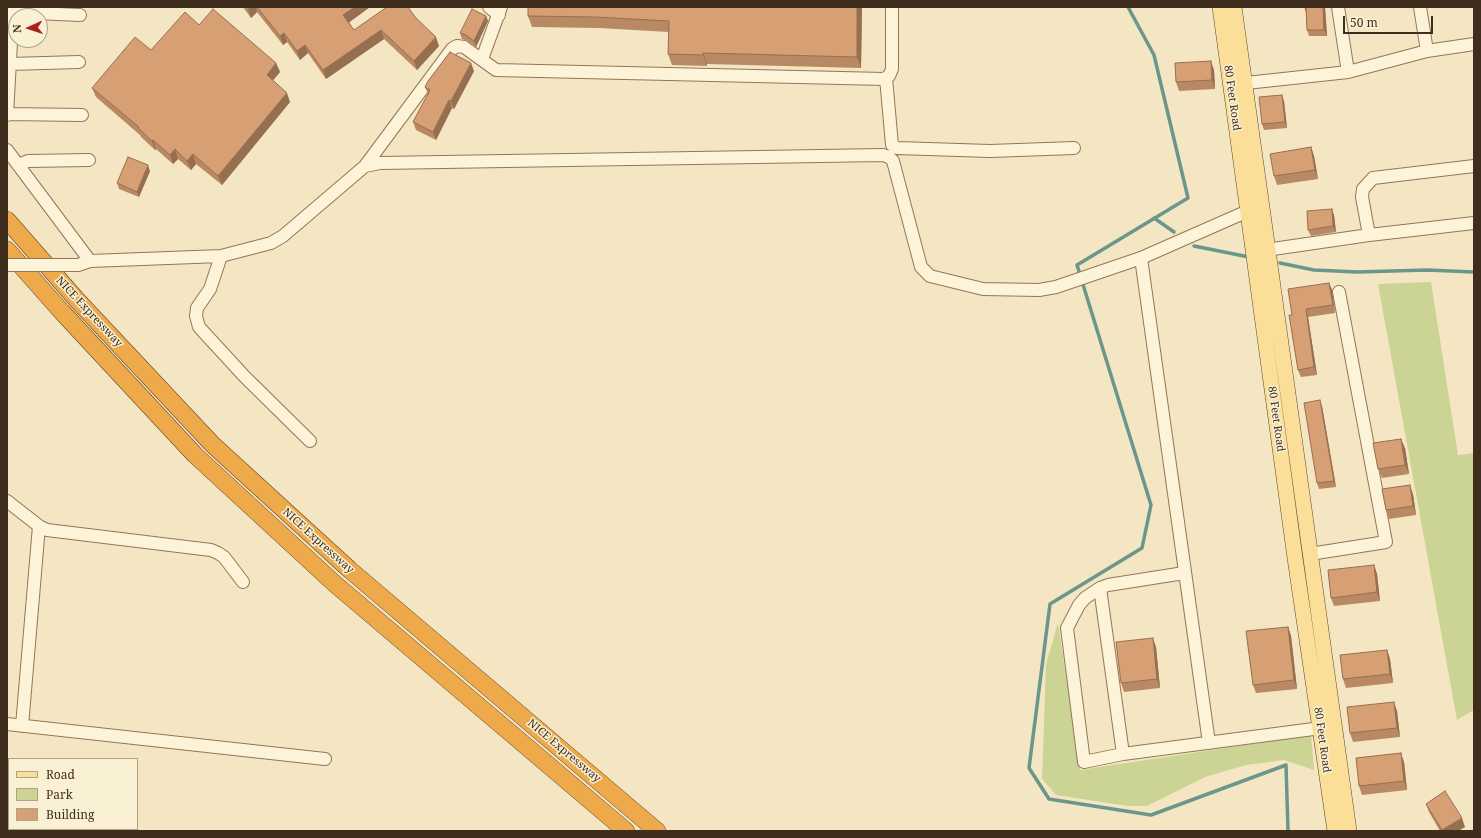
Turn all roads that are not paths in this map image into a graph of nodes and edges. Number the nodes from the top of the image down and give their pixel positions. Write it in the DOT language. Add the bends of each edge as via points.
graph roads {
  1 [pos="892,7"];
  2 [pos="1220,7"];
  3 [pos="1234,7"];
  4 [pos="1338,7"];
  5 [pos="1420,7"];
  6 [pos="496,10"];
  7 [pos="48,13"];
  8 [pos="80,15"];
  9 [pos="1474,44"];
  10 [pos="11,48"];
  11 [pos="1427,51"];
  12 [pos="482,59"];
  13 [pos="79,62"];
  14 [pos="10,64"];
  15 [pos="1348,72"];
  16 [pos="886,78"];
  17 [pos="1237,84"];
  18 [pos="7,114"];
  19 [pos="82,115"];
  20 [pos="1074,148"];
  21 [pos="7,150"];
  22 [pos="89,160"];
  23 [pos="18,165"];
  24 [pos="365,166"];
  25 [pos="1474,166"];
  26 [pos="1248,211"];
  27 [pos="7,220"];
  28 [pos="1474,223"];
  29 [pos="1368,235"];
  30 [pos="7,250"];
  31 [pos="1260,251"];
  32 [pos="221,256"];
  33 [pos="1141,258"];
  34 [pos="90,261"];
  35 [pos="7,265"];
  36 [pos="1339,292"];
  37 [pos="310,441"];
  38 [pos="7,501"];
  39 [pos="39,526"];
  40 [pos="1310,554"];
  41 [pos="1184,573"];
  42 [pos="243,582"];
  43 [pos="1100,588"];
  44 [pos="7,724"];
  45 [pos="22,726"];
  46 [pos="1321,728"];
  47 [pos="1209,743"];
  48 [pos="1123,754"];
  49 [pos="325,759"];
  50 [pos="626,831"];
  51 [pos="657,831"];
  52 [pos="1335,831"];
  53 [pos="1349,831"];
  1 -- 16 [label="street" via="892,69"];
  2 -- 17 [label="main road, 80 Feet Road"];
  3 -- 17 [label="main road, 80 Feet Road"];
  4 -- 15 [label="street"];
  5 -- 11 [label="street"];
  6 -- 12 [label="street"];
  7 -- 8 [label="street"];
  9 -- 11 [label="street"];
  10 -- 14 [label="street"];
  11 -- 15 [label="street"];
  12 -- 16 [label="street" via="496,70"];
  12 -- 24 [label="street" via="464,47 457,46 452,49"];
  13 -- 14 [label="street"];
  14 -- 18 [label="street"];
  15 -- 17 [label="street"];
  16 -- 20 [label="street" via="892,144 897,148 990,151"];
  17 -- 26 [label="main road, 80 Feet Road"];
  17 -- 31 [label="main road, 80 Feet Road"];
  18 -- 19 [label="street"];
  21 -- 23 [label="street"];
  22 -- 23 [label="street" via="28,161"];
  23 -- 34 [label="street"];
  24 -- 32 [label="street" via="277,241"];
  24 -- 33 [label="street" via="380,163 883,155 893,161 921,267 928,274 983,289 1040,290 1074,282"];
  25 -- 29 [label="street" via="1373,178 1363,190 1362,197"];
  26 -- 31 [label="main road, 80 Feet Road"];
  26 -- 33 [label="street"];
  27 -- 51 [label="highway, NICE Expressway" via="77,300 213,445 350,570"];
  28 -- 29 [label="street"];
  29 -- 31 [label="street"];
  30 -- 50 [label="highway, NICE Expressway" via="195,455 334,584"];
  31 -- 40 [label="main road, 80 Feet Road"];
  31 -- 46 [label="main road, 80 Feet Road" via="1295,558"];
  32 -- 34 [label="street"];
  32 -- 37 [label="street" via="210,289 197,308 199,327"];
  33 -- 41 [label="street"];
  34 -- 35 [label="street, bridge" via="78,265"];
  36 -- 40 [label="street" via="1386,542"];
  38 -- 39 [label="street"];
  39 -- 42 [label="street" via="47,530 211,550 224,557"];
  39 -- 45 [label="street"];
  40 -- 53 [label="main road, 80 Feet Road"];
  41 -- 43 [label="street"];
  41 -- 47 [label="street"];
  43 -- 48 [label="street"];
  43 -- 48 [label="street" via="1082,601 1067,628 1084,762"];
  44 -- 45 [label="street"];
  45 -- 49 [label="street"];
  46 -- 47 [label="street"];
  46 -- 52 [label="main road, 80 Feet Road"];
  47 -- 48 [label="street"];
}
